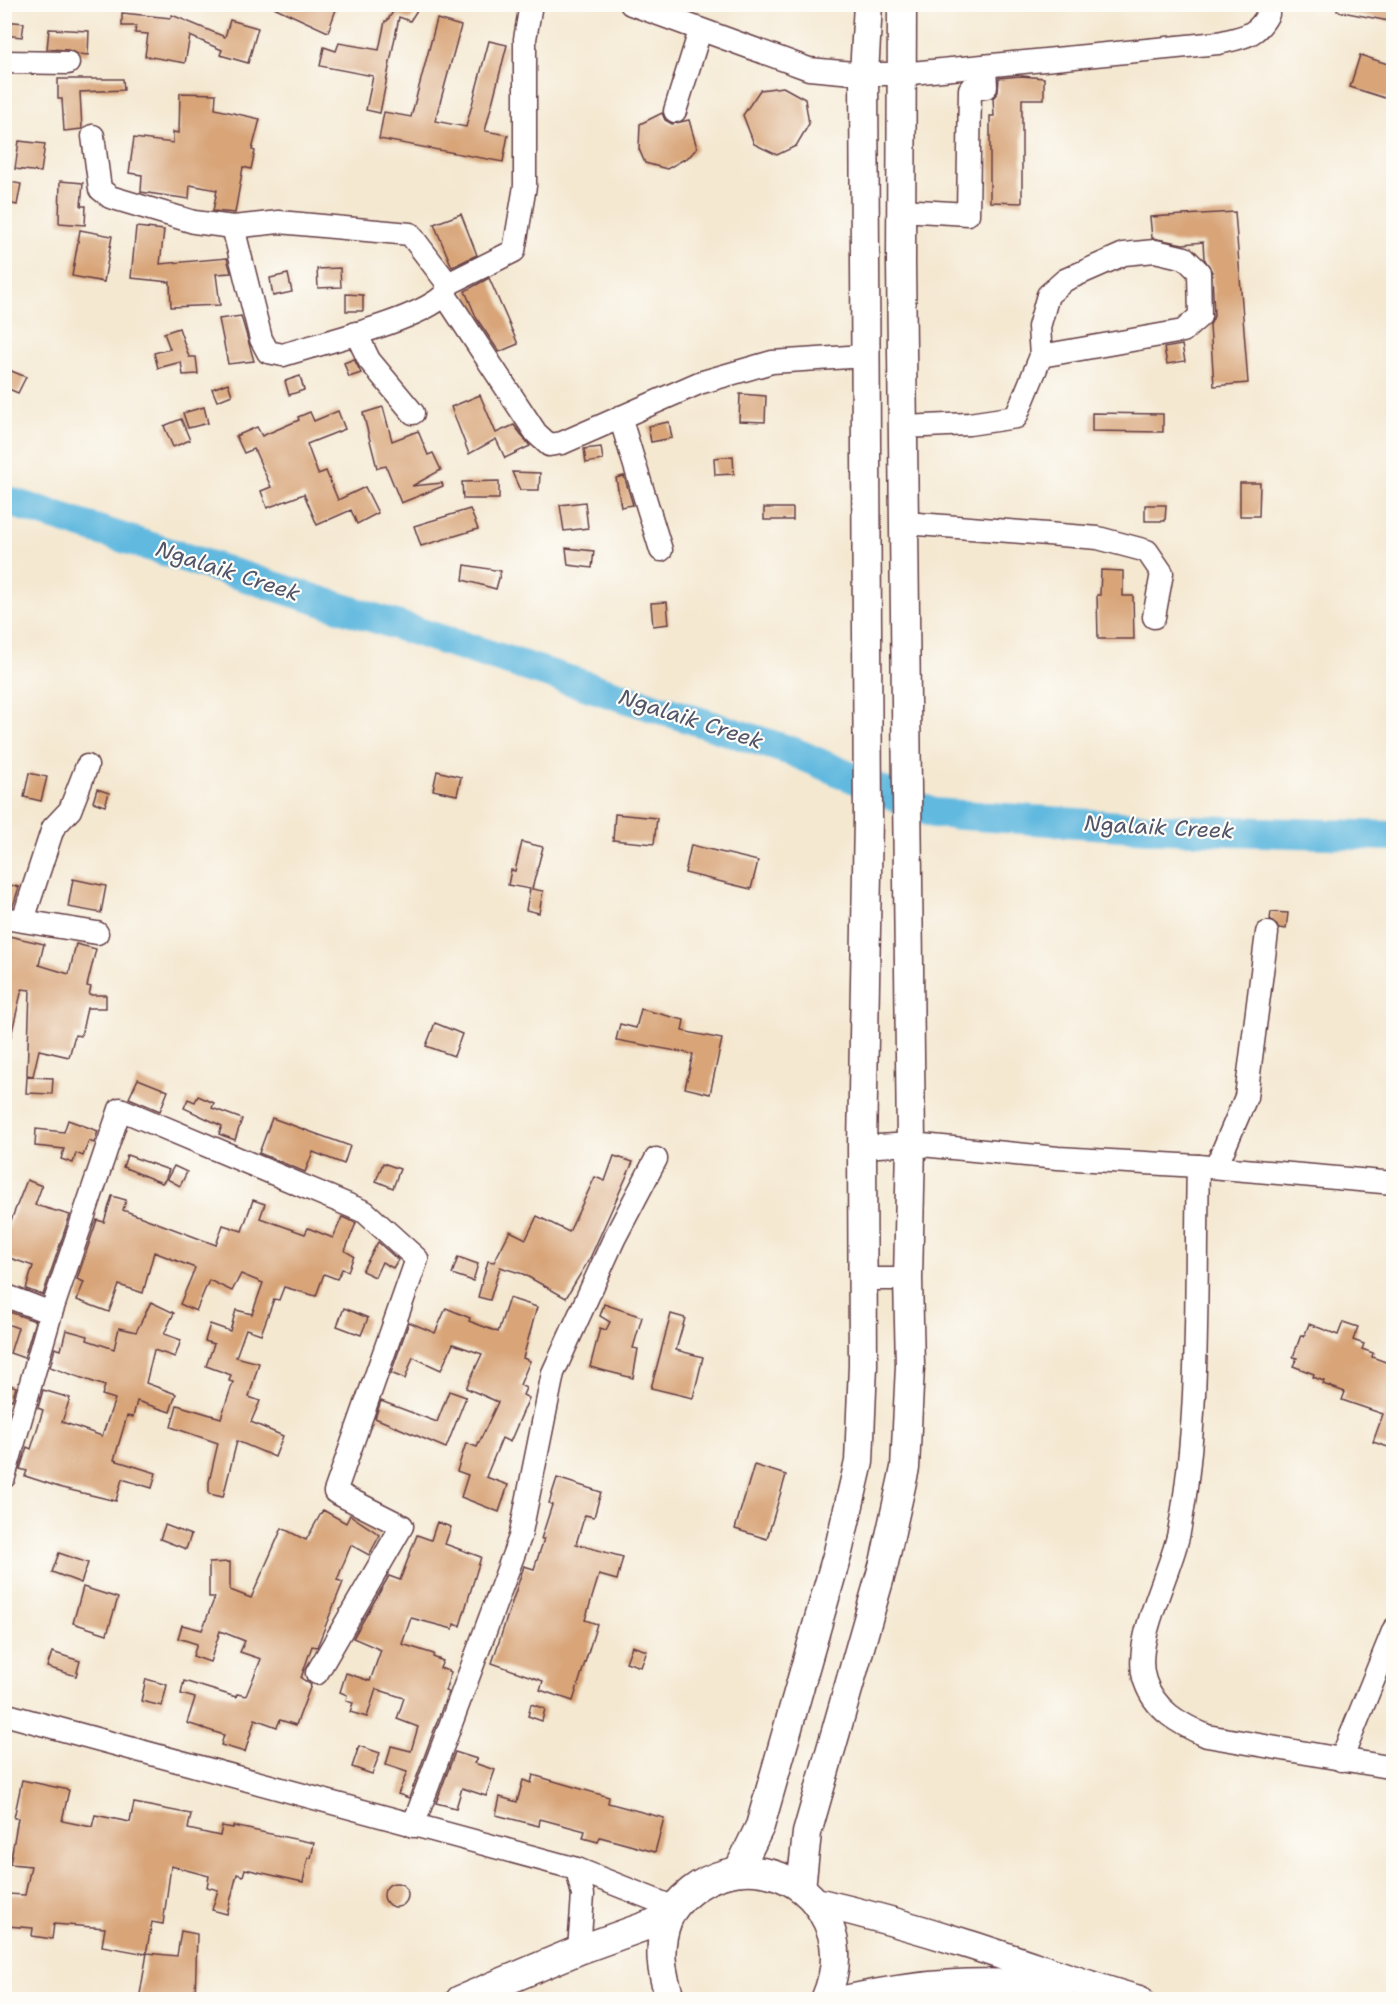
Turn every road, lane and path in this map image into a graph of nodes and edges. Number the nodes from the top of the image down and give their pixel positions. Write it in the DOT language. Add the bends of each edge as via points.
graph roads {
  1 [pos="531,4"];
  2 [pos="868,4"];
  3 [pos="902,4"];
  4 [pos="1266,4"];
  5 [pos="631,5"];
  6 [pos="700,31"];
  7 [pos="4,62"];
  8 [pos="68,63"];
  9 [pos="985,66"];
  10 [pos="864,74"];
  11 [pos="901,74"];
  12 [pos="675,111"];
  13 [pos="93,136"];
  14 [pos="901,210"];
  15 [pos="233,227"];
  16 [pos="447,290"];
  17 [pos="356,333"];
  18 [pos="864,356"];
  19 [pos="1041,356"];
  20 [pos="413,413"];
  21 [pos="620,417"];
  22 [pos="904,428"];
  23 [pos="905,523"];
  24 [pos="661,550"];
  25 [pos="1154,617"];
  26 [pos="87,766"];
  27 [pos="14,919"];
  28 [pos="97,933"];
  29 [pos="1267,933"];
  30 [pos="911,1144"];
  31 [pos="862,1147"];
  32 [pos="656,1159"];
  33 [pos="1207,1166"];
  34 [pos="1394,1183"];
  35 [pos="861,1279"];
  36 [pos="908,1279"];
  37 [pos="4,1295"];
  38 [pos="51,1313"];
  39 [pos="9,1441"];
  40 [pos="4,1477"];
  41 [pos="1394,1629"];
  42 [pos="317,1673"];
  43 [pos="4,1714"];
  44 [pos="1341,1760"];
  45 [pos="1394,1768"];
  46 [pos="413,1826"];
  47 [pos="577,1869"];
  48 [pos="738,1871"];
  49 [pos="809,1895"];
  50 [pos="671,1913"];
  51 [pos="579,1950"];
  52 [pos="1105,1991"];
  53 [pos="460,2000"];
  54 [pos="671,2000"];
  55 [pos="825,2000"];
  56 [pos="844,2000"];
  57 [pos="1139,2000"];
  1 -- 16 [label="street" via="525,39 525,186 514,251"];
  2 -- 10 [label="main road"];
  3 -- 11 [label="main road"];
  4 -- 9 [label="street" via="1268,14 1260,28 1247,36 1218,43"];
  5 -- 6 [label="street"];
  6 -- 10 [label="street" via="809,69"];
  6 -- 12 [label="street"];
  7 -- 8 [label="street"];
  9 -- 11 [label="street"];
  9 -- 14 [label="street" via="986,87 970,89 968,214"];
  10 -- 11 [label="street"];
  10 -- 18 [label="main road"];
  11 -- 14 [label="main road"];
  13 -- 15 [label="street" via="100,189 110,197 194,222"];
  14 -- 22 [label="main road"];
  15 -- 16 [label="street" via="279,222 410,234"];
  15 -- 17 [label="street" via="261,339 268,352 283,355"];
  16 -- 17 [label="street" via="394,321"];
  16 -- 21 [label="street" via="536,433 549,445"];
  17 -- 20 [label="street" via="369,360"];
  18 -- 21 [label="street" via="772,362 699,383"];
  18 -- 31 [label="main road" via="868,818"];
  19 -- 19 [label="street" via="1183,331 1200,315 1199,272 1185,258 1155,251 1124,254 1065,280 1048,295 1039,327"];
  19 -- 22 [label="street" via="1016,417"];
  21 -- 24 [label="street"];
  22 -- 23 [label="main road"];
  23 -- 25 [label="street" via="1098,538 1147,551 1162,573"];
  23 -- 30 [label="main road"];
  26 -- 27 [label="street" via="70,810 53,828"];
  27 -- 28 [label="street"];
  29 -- 33 [label="street" via="1246,1097"];
  30 -- 31 [label="street"];
  30 -- 33 [label="street" via="1058,1158"];
  30 -- 36 [label="main road"];
  31 -- 35 [label="main road"];
  32 -- 46 [label="street" via="614,1239 553,1373 520,1537"];
  33 -- 34 [label="street"];
  33 -- 44 [label="street" via="1190,1475 1178,1536 1144,1645 1144,1679 1156,1703 1171,1717 1207,1736"];
  35 -- 36 [label="street"];
  35 -- 48 [label="main road" via="859,1462 838,1552 760,1826"];
  36 -- 49 [label="main road" via="910,1366 905,1468 884,1563 807,1833"];
  37 -- 38 [label="street"];
  38 -- 39 [label="street"];
  38 -- 42 [label="street" via="120,1109 365,1212 417,1259 335,1492 402,1526"];
  39 -- 40 [label="street"];
  41 -- 44 [label="street"];
  43 -- 46 [label="street"];
  44 -- 45 [label="street"];
  46 -- 47 [label="street"];
  47 -- 50 [label="street"];
  47 -- 51 [label="street" via="584,1895"];
  48 -- 49 [label="main road" via="782,1877"];
  48 -- 50 [label="main road" via="700,1884"];
  49 -- 52 [label="main road"];
  49 -- 55 [label="main road" via="830,1925 836,1952 834,1979"];
  50 -- 51 [label="main road"];
  50 -- 54 [label="main road" via="661,1949 662,1977"];
  51 -- 53 [label="main road"];
  52 -- 56 [label="main road" via="961,1982 909,1986"];
  52 -- 57 [label="main road"];
}
